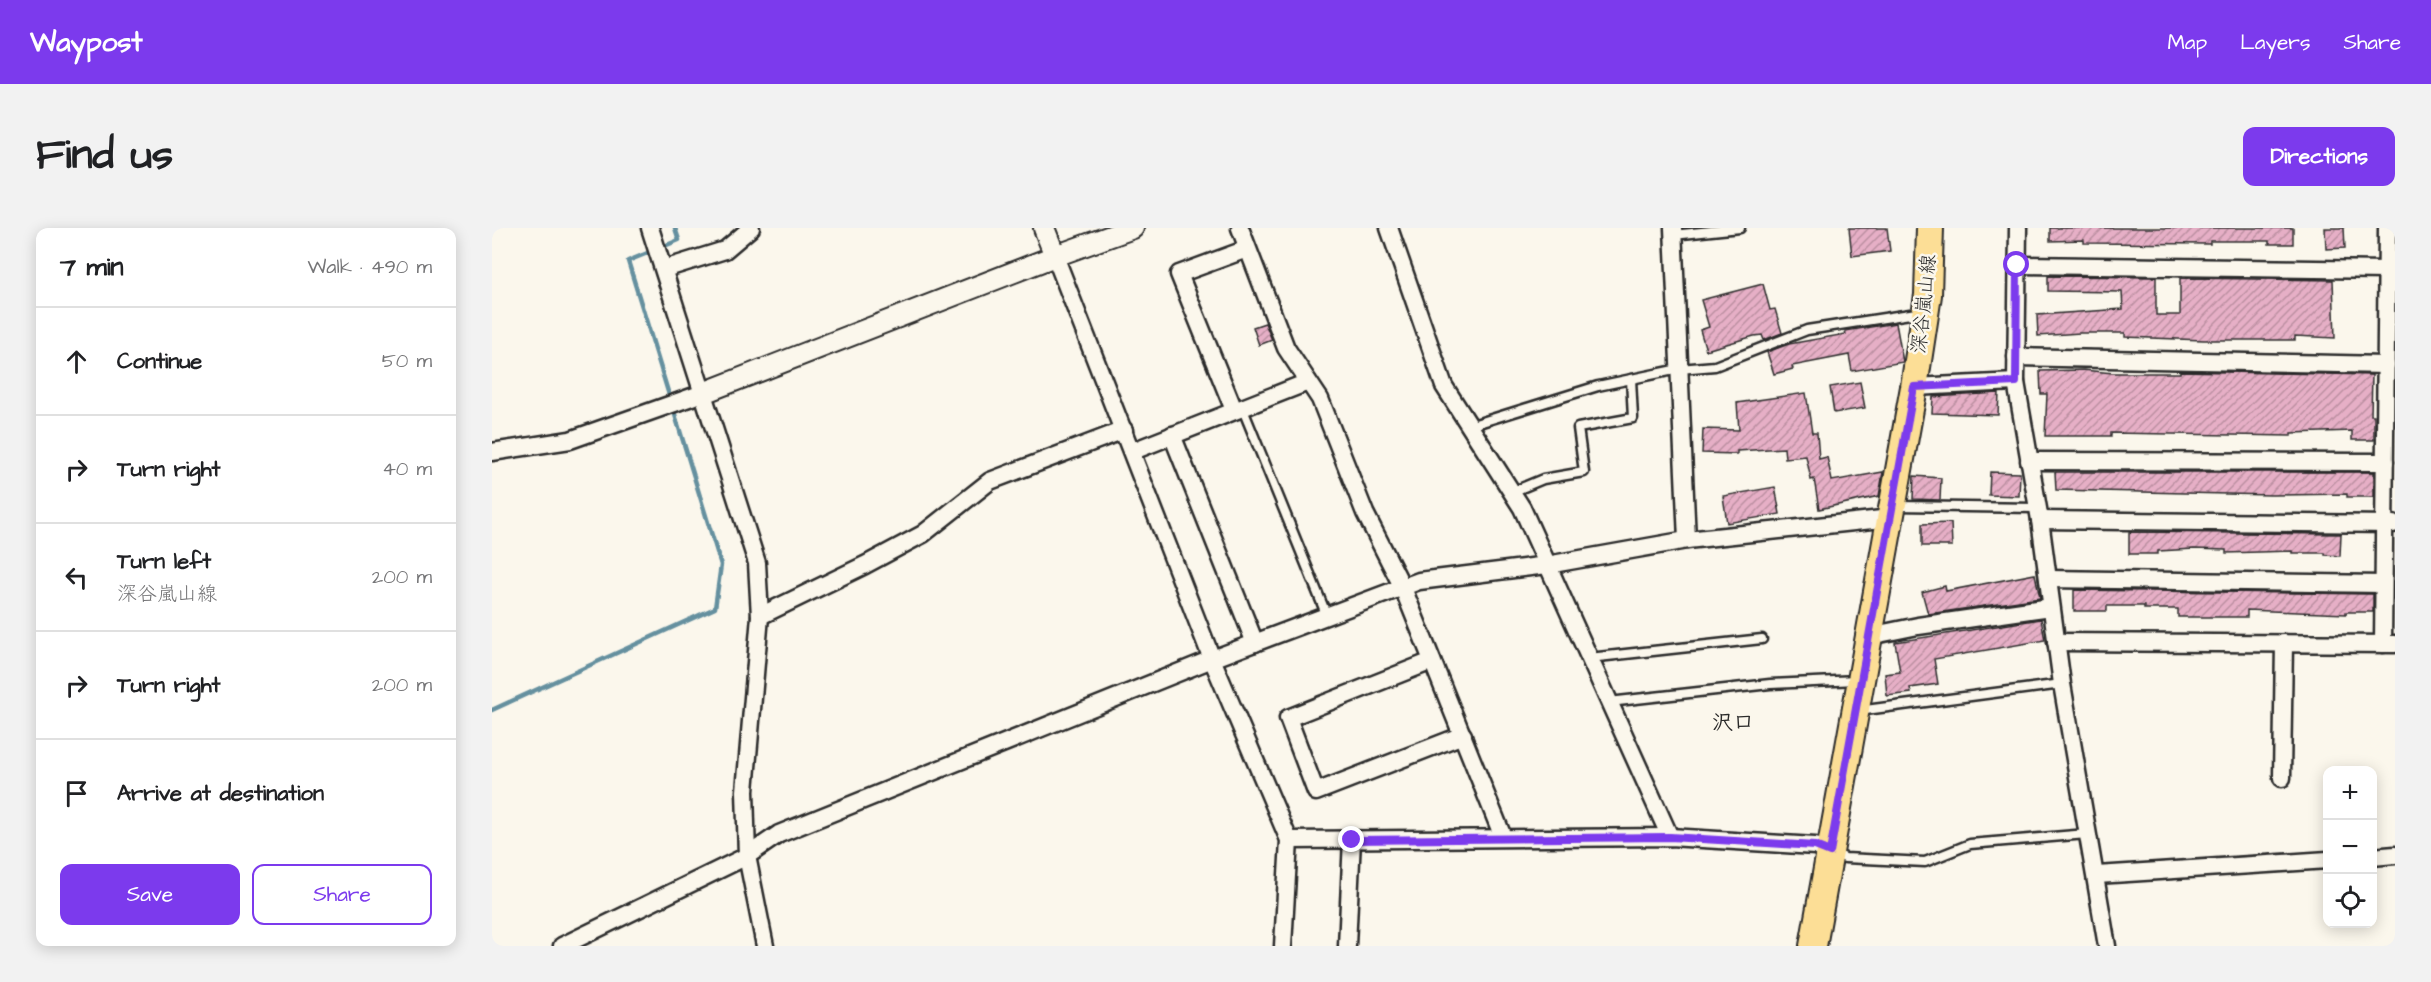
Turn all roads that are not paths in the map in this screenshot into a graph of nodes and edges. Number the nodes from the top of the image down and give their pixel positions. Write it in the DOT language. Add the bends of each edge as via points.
graph roads {
  1 [pos="650,228"];
  2 [pos="752,228"];
  3 [pos="1044,228"];
  4 [pos="1132,228"];
  5 [pos="1240,228"];
  6 [pos="1389,228"];
  7 [pos="1740,228"];
  8 [pos="1930,228"];
  9 [pos="2018,228"];
  10 [pos="2387,228"];
  11 [pos="1673,232"];
  12 [pos="1247,249"];
  13 [pos="1055,256"];
  14 [pos="2017,265"];
  15 [pos="664,269"];
  16 [pos="2386,270"];
  17 [pos="1926,312"];
  18 [pos="2016,357"];
  19 [pos="2386,365"];
  20 [pos="1679,369"];
  21 [pos="1630,379"];
  22 [pos="1308,382"];
  23 [pos="2016,382"];
  24 [pos="1914,387"];
  25 [pos="703,393"];
  26 [pos="1238,409"];
  27 [pos="1469,426"];
  28 [pos="1124,430"];
  29 [pos="1172,435"];
  30 [pos="1133,451"];
  31 [pos="492,452"];
  32 [pos="2029,460"];
  33 [pos="2385,462"];
  34 [pos="1512,492"];
  35 [pos="1892,512"];
  36 [pos="2039,514"];
  37 [pos="2390,524"];
  38 [pos="1687,540"];
  39 [pos="1547,565"];
  40 [pos="2048,579"];
  41 [pos="2383,584"];
  42 [pos="1402,588"];
  43 [pos="2051,607"];
  44 [pos="760,616"];
  45 [pos="1327,616"];
  46 [pos="1869,636"];
  47 [pos="1762,639"];
  48 [pos="2056,642"];
  49 [pos="1255,643"];
  50 [pos="2284,643"];
  51 [pos="2389,644"];
  52 [pos="1589,658"];
  53 [pos="1212,659"];
  54 [pos="1432,661"];
  55 [pos="1861,680"];
  56 [pos="2062,684"];
  57 [pos="1609,702"];
  58 [pos="1855,711"];
  59 [pos="1463,735"];
  60 [pos="2282,778"];
  61 [pos="2087,834"];
  62 [pos="1503,837"];
  63 [pos="1670,837"];
  64 [pos="1289,840"];
  65 [pos="1352,840"];
  66 [pos="1830,852"];
  67 [pos="2395,855"];
  68 [pos="747,856"];
  69 [pos="2377,857"];
  70 [pos="2323,860"];
  71 [pos="2097,875"];
  72 [pos="571,944"];
  73 [pos="765,946"];
  74 [pos="1283,946"];
  75 [pos="1347,946"];
  76 [pos="1813,946"];
  77 [pos="2108,946"];
  1 -- 15 [label="street"];
  2 -- 15 [label="street" via="725,250"];
  3 -- 13 [label="street"];
  4 -- 13 [label="street"];
  5 -- 12 [label="street"];
  6 -- 27 [label="street" via="1444,386"];
  7 -- 11 [label="lane"];
  8 -- 17 [label="main road, 深谷嵐山線"];
  9 -- 14 [label="street"];
  10 -- 16 [label="street"];
  11 -- 20 [label="street"];
  12 -- 22 [label="street" via="1286,348"];
  12 -- 26 [label="street" via="1179,274"];
  13 -- 25 [label="street"];
  13 -- 28 [label="street"];
  14 -- 16 [label="street"];
  14 -- 18 [label="street"];
  15 -- 25 [label="street"];
  16 -- 19 [label="street"];
  17 -- 20 [label="lane" via="1807,330 1715,366"];
  17 -- 24 [label="main road, 深谷嵐山線"];
  18 -- 19 [label="street"];
  18 -- 23 [label="street"];
  19 -- 33 [label="street"];
  20 -- 21 [label="lane"];
  20 -- 38 [label="street"];
  21 -- 27 [label="lane"];
  21 -- 34 [label="lane" via="1633,418 1578,428 1584,472 1543,479"];
  22 -- 26 [label="street"];
  22 -- 42 [label="street" via="1320,399 1365,513"];
  23 -- 24 [label="street"];
  23 -- 32 [label="street"];
  24 -- 35 [label="main road, 深谷嵐山線"];
  25 -- 31 [label="street" via="570,440"];
  25 -- 44 [label="street" via="757,563"];
  26 -- 29 [label="street"];
  26 -- 45 [label="lane"];
  27 -- 34 [label="street"];
  28 -- 30 [label="street"];
  28 -- 44 [label="street" via="990,481 922,534"];
  29 -- 30 [label="street"];
  29 -- 49 [label="street"];
  30 -- 53 [label="street"];
  32 -- 33 [label="street"];
  32 -- 36 [label="street"];
  33 -- 37 [label="street"];
  34 -- 39 [label="street"];
  35 -- 36 [label="lane"];
  35 -- 38 [label="street"];
  35 -- 46 [label="main road, 深谷嵐山線"];
  36 -- 37 [label="street"];
  36 -- 40 [label="street"];
  37 -- 41 [label="street"];
  38 -- 39 [label="street"];
  39 -- 42 [label="street" via="1419,581"];
  39 -- 52 [label="street"];
  40 -- 41 [label="street"];
  40 -- 43 [label="street"];
  41 -- 51 [label="street"];
  42 -- 45 [label="street"];
  42 -- 54 [label="street"];
  43 -- 46 [label="street"];
  43 -- 48 [label="street"];
  44 -- 68 [label="street" via="745,790"];
  45 -- 49 [label="street"];
  46 -- 55 [label="main road, 深谷嵐山線"];
  47 -- 52 [label="lane"];
  48 -- 50 [label="street"];
  48 -- 56 [label="street"];
  49 -- 53 [label="street"];
  50 -- 51 [label="street"];
  50 -- 60 [label="street"];
  52 -- 57 [label="street"];
  53 -- 64 [label="street"];
  53 -- 68 [label="street" via="779,834"];
  54 -- 59 [label="street"];
  54 -- 59 [label="street" via="1288,718 1316,792"];
  55 -- 57 [label="lane" via="1770,684"];
  55 -- 58 [label="main road, 深谷嵐山線"];
  56 -- 58 [label="lane"];
  56 -- 61 [label="street"];
  57 -- 63 [label="street"];
  58 -- 66 [label="main road, 深谷嵐山線"];
  59 -- 62 [label="street"];
  61 -- 66 [label="lane" via="1970,844 1925,862 1845,858"];
  61 -- 71 [label="street"];
  62 -- 63 [label="street"];
  62 -- 65 [label="street"];
  63 -- 66 [label="street" via="1815,846"];
  64 -- 65 [label="street"];
  64 -- 74 [label="street"];
  65 -- 75 [label="street"];
  66 -- 76 [label="main road, 深谷嵐山線"];
  67 -- 69 [label="street"];
  68 -- 72 [label="street"];
  68 -- 73 [label="street"];
  70 -- 71 [label="street"];
  71 -- 77 [label="street"];
}
